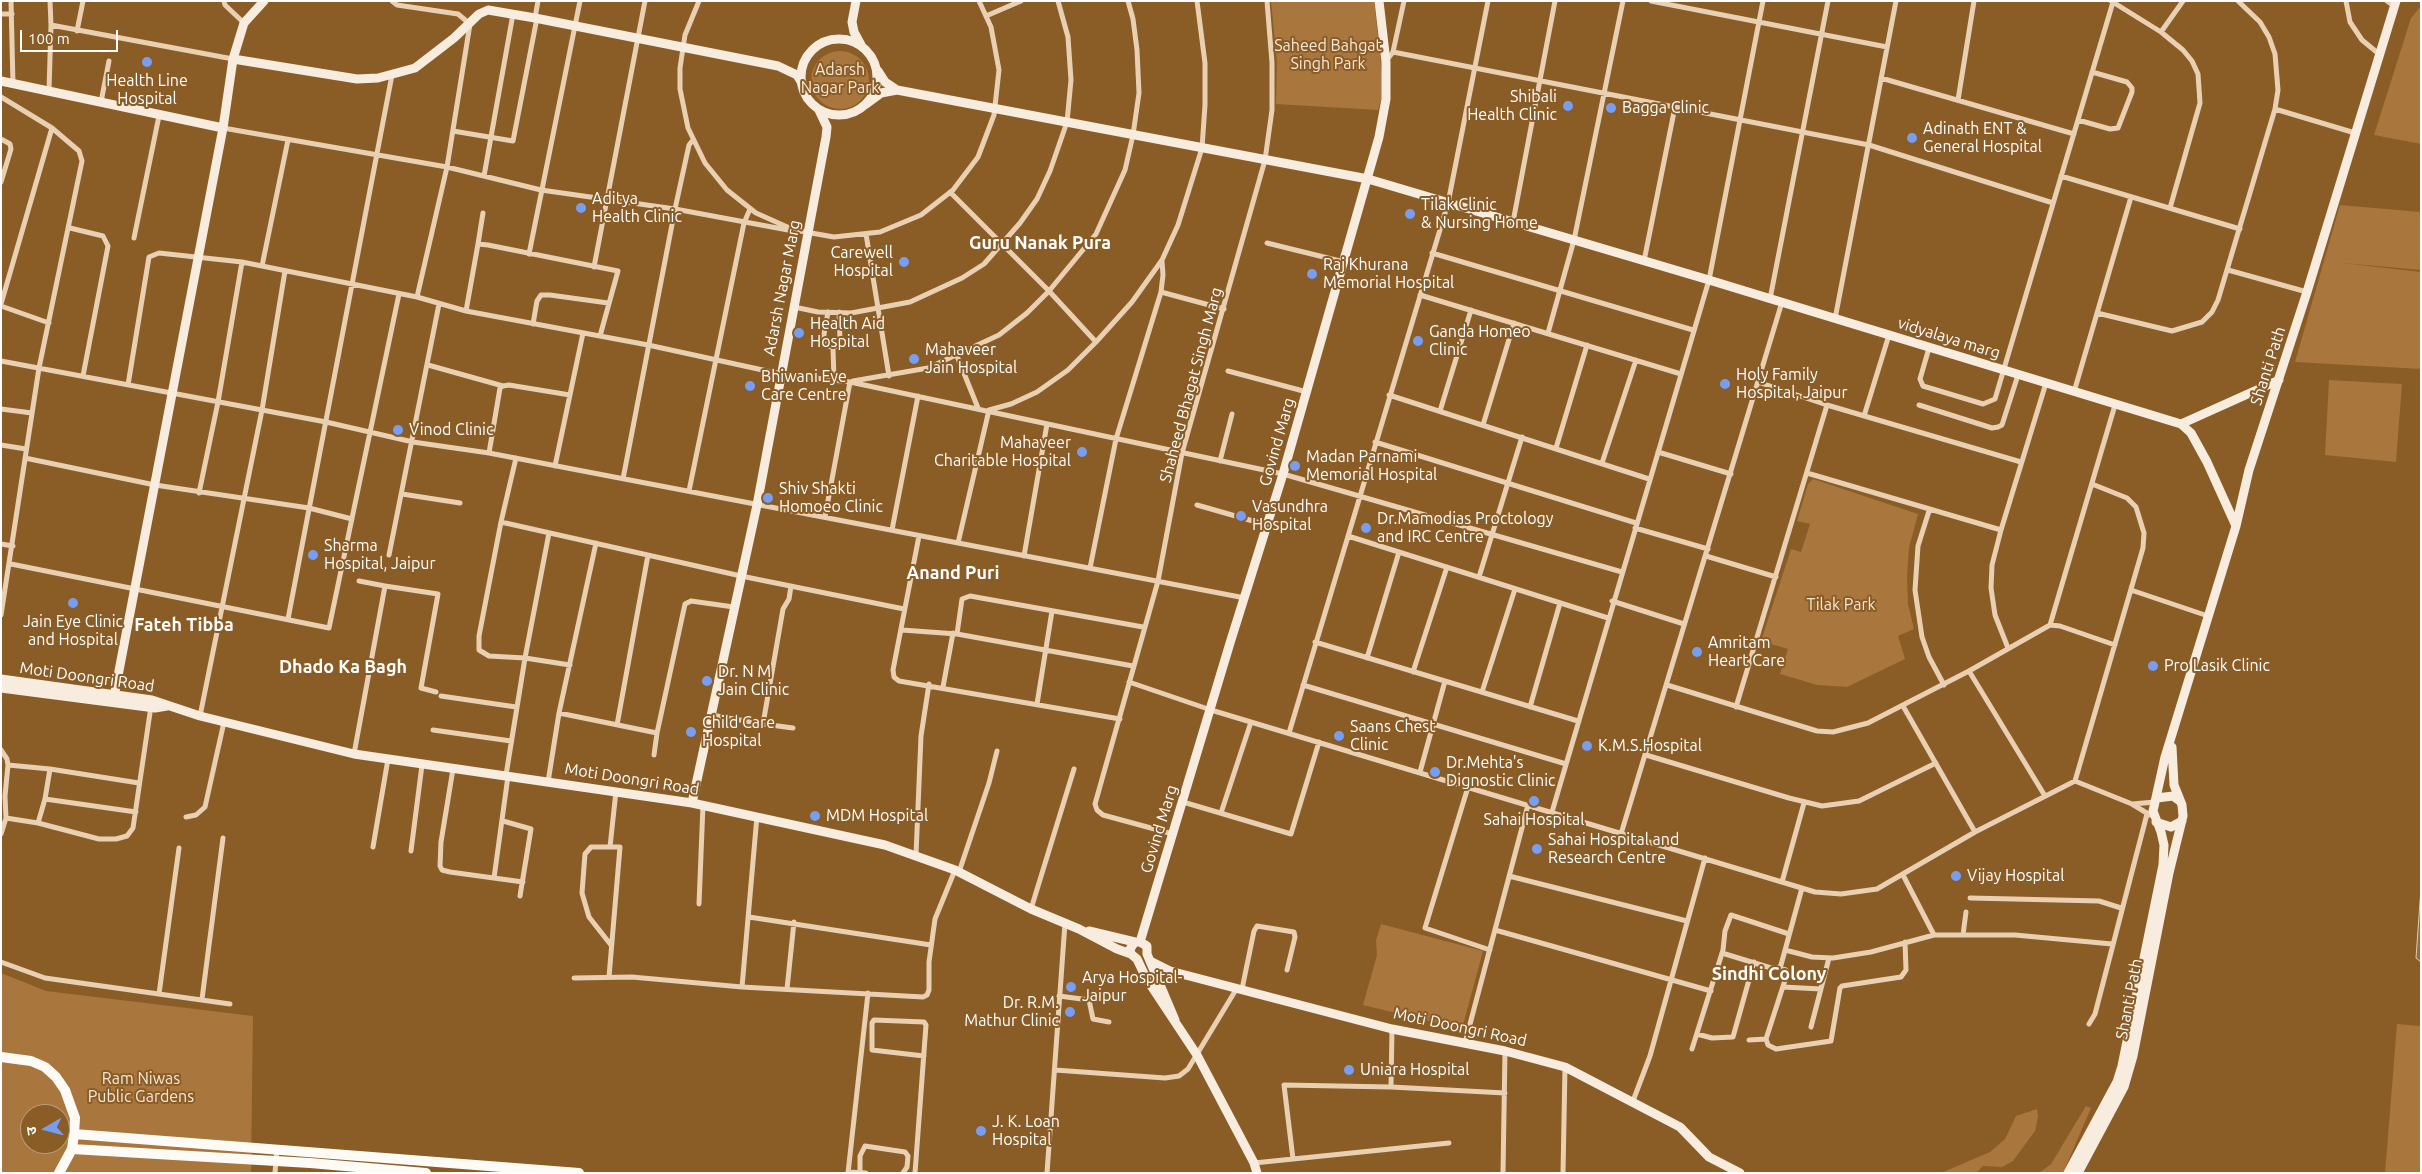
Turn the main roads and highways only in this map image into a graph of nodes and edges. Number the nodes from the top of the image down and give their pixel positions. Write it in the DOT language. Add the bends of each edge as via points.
graph roads {
  1 [pos="1,1057"];
  2 [pos="74,1134"];
  3 [pos="226,1144"];
  4 [pos="72,1149"];
  5 [pos="225,1158"];
  6 [pos="59,1173"];
  7 [pos="426,1173"];
  8 [pos="579,1173"];
  1 -- 2 [label="main road" via="31,1061 56,1077 75,1118"];
  2 -- 3 [label="main road"];
  2 -- 4 [label="main road"];
  3 -- 5 [label="main road"];
  3 -- 8 [label="main road"];
  4 -- 5 [label="main road"];
  4 -- 6 [label="main road"];
  5 -- 7 [label="main road"];
}
